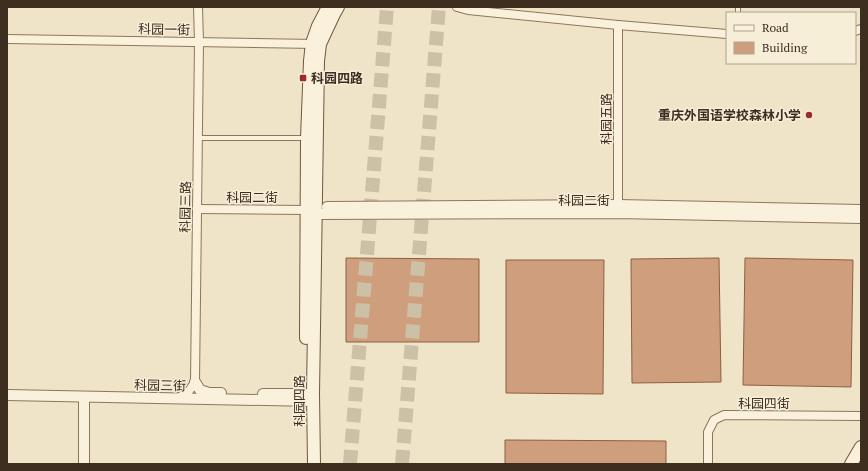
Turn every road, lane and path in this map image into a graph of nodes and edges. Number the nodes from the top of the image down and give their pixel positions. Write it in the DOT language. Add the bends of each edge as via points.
graph roads {
  1 [pos="198,7"];
  2 [pos="328,7"];
  3 [pos="338,7"];
  4 [pos="457,7"];
  5 [pos="488,9"];
  6 [pos="618,25"];
  7 [pos="726,34"];
  8 [pos="7,39"];
  9 [pos="199,42"];
  10 [pos="316,44"];
  11 [pos="197,138"];
  12 [pos="307,138"];
  13 [pos="197,209"];
  14 [pos="618,209"];
  15 [pos="313,210"];
  16 [pos="861,210"];
  17 [pos="861,218"];
  18 [pos="195,382"];
  19 [pos="7,395"];
  20 [pos="84,397"];
  21 [pos="309,398"];
  22 [pos="177,399"];
  23 [pos="861,416"];
  24 [pos="861,447"];
  25 [pos="84,464"];
  26 [pos="306,464"];
  27 [pos="314,464"];
  28 [pos="708,464"];
  29 [pos="851,464"];
  1 -- 9 [label="street, 科园三路"];
  2 -- 10 [label="main road, 科园四路" via="318,26"];
  3 -- 10 [label="main road, 科园四路"];
  4 -- 5 [label="street" via="468,10"];
  5 -- 6 [label="street"];
  6 -- 7 [label="street"];
  6 -- 14 [label="street, 科园五路"];
  8 -- 9 [label="street, 科园一街"];
  9 -- 10 [label="street, 科园一街"];
  9 -- 11 [label="street, 科园三路"];
  10 -- 12 [label="main road, 科园四路" via="310,61"];
  10 -- 15 [label="main road, 科园四路" via="318,61"];
  11 -- 12 [label="lane"];
  11 -- 13 [label="street, 科园三路"];
  12 -- 15 [label="main road, 科园四路"];
  13 -- 15 [label="street, 科园二街"];
  13 -- 18 [label="street, 科园三路"];
  14 -- 15 [label="street, 科园二街"];
  14 -- 16 [label="street, 科园二街"];
  14 -- 17 [label="street, 科园二街"];
  15 -- 21 [label="main road, 科园四路"];
  18 -- 21 [label="street, 科园三街" via="200,390 209,393"];
  18 -- 22 [label="street" via="189,391"];
  19 -- 20 [label="street, 科园三街"];
  20 -- 22 [label="street, 科园三街"];
  20 -- 25 [label="street"];
  21 -- 22 [label="street, 科园三街"];
  21 -- 26 [label="main road, 科园四路"];
  21 -- 27 [label="main road, 科园四路"];
  23 -- 28 [label="street, 科园四街" via="724,415 714,420 708,432"];
  24 -- 29 [label="main road"];
}
